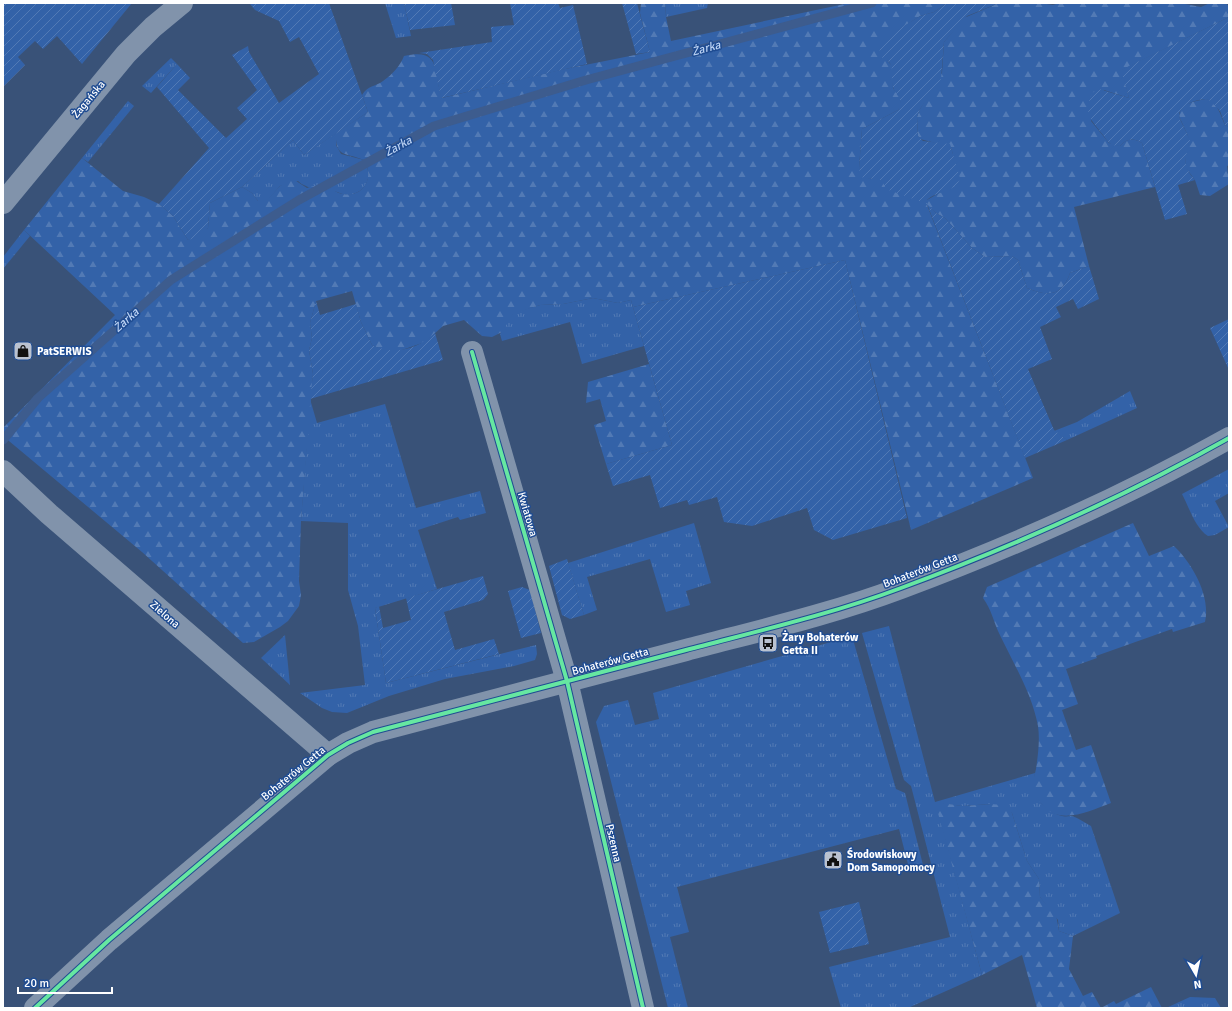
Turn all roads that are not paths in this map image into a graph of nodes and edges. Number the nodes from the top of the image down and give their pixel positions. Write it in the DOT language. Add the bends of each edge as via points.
graph roads {
  1 [pos="182,3"];
  2 [pos="3,203"];
  3 [pos="472,352"];
  4 [pos="1229,438"];
  5 [pos="3,471"];
  6 [pos="567,682"];
  7 [pos="328,755"];
  8 [pos="35,1008"];
  9 [pos="643,1008"];
  1 -- 2 [label="street, Żagańska" via="126,54"];
  3 -- 6 [label="street, Kwiatowa"];
  4 -- 6 [label="street, Bohaterów Getta" via="1162,475 1067,521 900,588 836,609"];
  5 -- 7 [label="street, Zielona" via="49,514"];
  6 -- 7 [label="street, Bohaterów Getta" via="373,732"];
  6 -- 9 [label="street, Pszenna"];
  7 -- 8 [label="street, Bohaterów Getta" via="109,940"];
}
